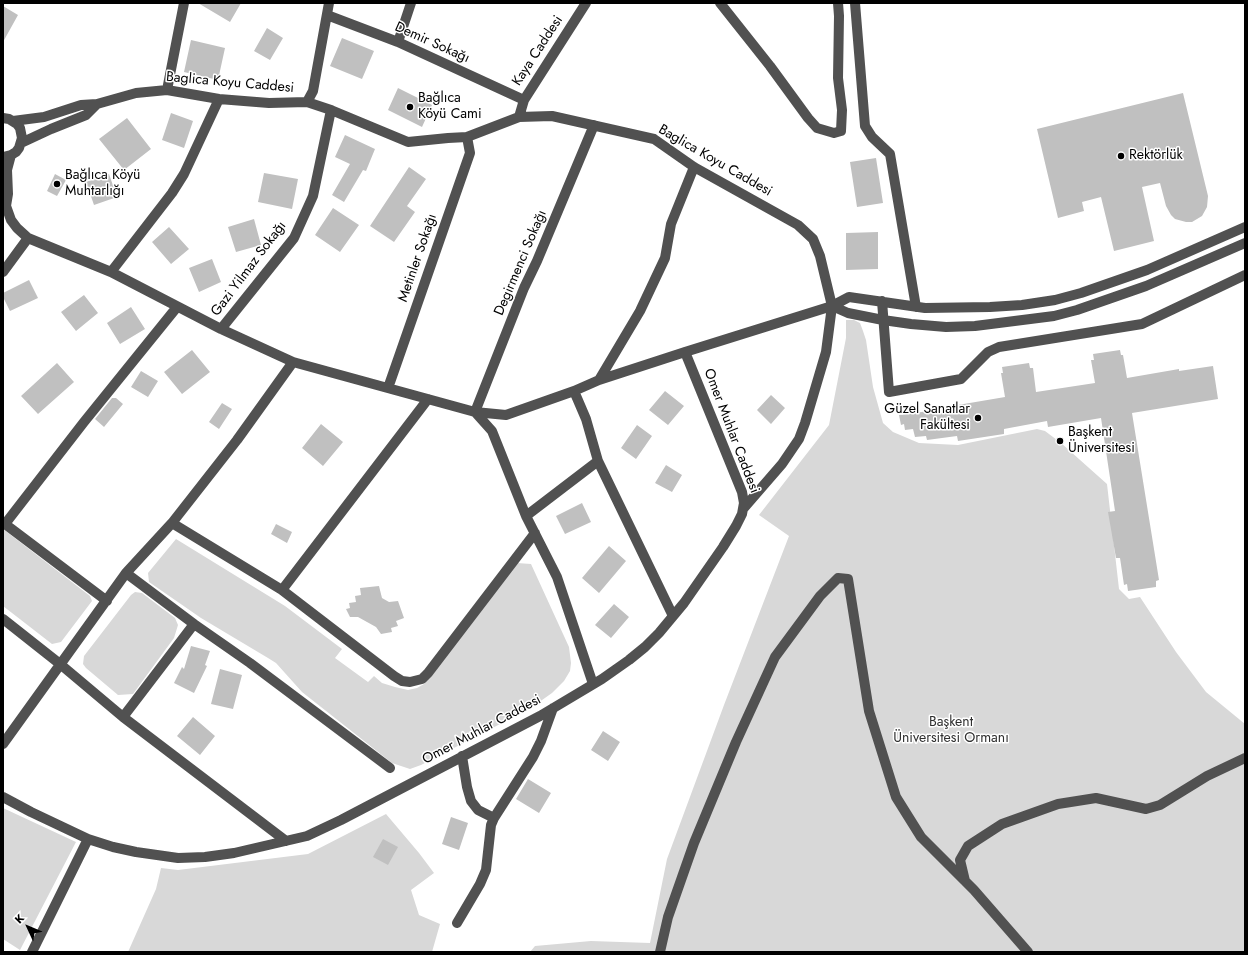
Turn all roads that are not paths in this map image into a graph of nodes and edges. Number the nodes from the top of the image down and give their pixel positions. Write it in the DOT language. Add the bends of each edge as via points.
graph roads {
  1 [pos="184,3"];
  2 [pos="330,3"];
  3 [pos="411,3"];
  4 [pos="586,3"];
  5 [pos="720,3"];
  6 [pos="838,3"];
  7 [pos="855,3"];
  8 [pos="327,15"];
  9 [pos="398,42"];
  10 [pos="167,90"];
  11 [pos="219,99"];
  12 [pos="524,100"];
  13 [pos="307,102"];
  14 [pos="97,104"];
  15 [pos="331,110"];
  16 [pos="519,117"];
  17 [pos="3,118"];
  18 [pos="13,121"];
  19 [pos="594,125"];
  20 [pos="468,137"];
  21 [pos="21,143"];
  22 [pos="7,156"];
  23 [pos="694,167"];
  24 [pos="4,205"];
  25 [pos="1245,227"];
  26 [pos="28,238"];
  27 [pos="1245,244"];
  28 [pos="3,272"];
  29 [pos="111,272"];
  30 [pos="1245,275"];
  31 [pos="882,301"];
  32 [pos="832,306"];
  33 [pos="177,307"];
  34 [pos="916,307"];
  35 [pos="884,320"];
  36 [pos="221,329"];
  37 [pos="685,352"];
  38 [pos="293,362"];
  39 [pos="599,380"];
  40 [pos="388,388"];
  41 [pos="574,391"];
  42 [pos="428,399"];
  43 [pos="475,412"];
  44 [pos="598,461"];
  45 [pos="743,509"];
  46 [pos="526,516"];
  47 [pos="172,523"];
  48 [pos="4,524"];
  49 [pos="535,533"];
  50 [pos="126,573"];
  51 [pos="282,590"];
  52 [pos="107,601"];
  53 [pos="673,616"];
  54 [pos="3,619"];
  55 [pos="194,624"];
  56 [pos="60,664"];
  57 [pos="593,684"];
  58 [pos="553,708"];
  59 [pos="123,717"];
  60 [pos="3,744"];
  61 [pos="462,756"];
  62 [pos="1245,758"];
  63 [pos="390,768"];
  64 [pos="3,798"];
  65 [pos="494,818"];
  66 [pos="88,839"];
  67 [pos="286,841"];
  68 [pos="965,881"];
  69 [pos="457,923"];
  70 [pos="32,952"];
  71 [pos="660,952"];
  72 [pos="1028,952"];
  1 -- 10 [label="street"];
  2 -- 8 [label="street"];
  3 -- 9 [label="street"];
  4 -- 12 [label="street, Kaya Caddesi"];
  5 -- 6 [label="street" via="808,118 817,128 834,133 841,131 842,110 838,78"];
  7 -- 34 [label="street" via="865,126 872,137 890,154"];
  8 -- 9 [label="street, Demir Sokağı"];
  8 -- 13 [label="street" via="313,91"];
  9 -- 12 [label="street, Demir Sokağı"];
  10 -- 11 [label="street, Baglica Koyu Caddesi"];
  10 -- 14 [label="street, Baglica Koyu Caddesi" via="130,95"];
  11 -- 13 [label="street, Baglica Koyu Caddesi" via="270,103"];
  11 -- 29 [label="street" via="184,174"];
  12 -- 16 [label="street, Kaya Caddesi"];
  13 -- 15 [label="street, Baglica Koyu Caddesi"];
  14 -- 18 [label="street, Baglica Koyu Caddesi" via="81,105 44,117"];
  14 -- 21 [label="street" via="86,115"];
  15 -- 20 [label="street, Baglica Koyu Caddesi" via="408,142"];
  15 -- 36 [label="street, Gazi Yilmaz Sokağı" via="313,196 294,238"];
  16 -- 19 [label="street, Baglica Koyu Caddesi" via="552,116"];
  16 -- 20 [label="street, Baglica Koyu Caddesi"];
  17 -- 18 [label="street"];
  18 -- 21 [label="street" via="22,133"];
  19 -- 23 [label="street, Baglica Koyu Caddesi" via="654,139"];
  19 -- 43 [label="street, Degirmenci Sokağı" via="524,288"];
  20 -- 40 [label="street, Metinler Sokağı" via="470,153"];
  21 -- 22 [label="street" via="16,152"];
  22 -- 24 [label="street" via="8,194"];
  23 -- 32 [label="street, Baglica Koyu Caddesi" via="798,225 813,239 820,256"];
  23 -- 39 [label="street" via="671,224 665,258 640,311"];
  24 -- 26 [label="street" via="11,220"];
  25 -- 34 [label="street" via="1147,270 1055,300 990,307"];
  26 -- 28 [label="street"];
  26 -- 29 [label="street"];
  27 -- 35 [label="street" via="1146,286 1054,316 946,327"];
  29 -- 33 [label="street"];
  30 -- 35 [label="street" via="1142,324 999,347 988,352 961,379 890,392"];
  31 -- 32 [label="street" via="849,297"];
  31 -- 34 [label="street"];
  31 -- 35 [label="street"];
  32 -- 35 [label="street" via="848,313"];
  32 -- 37 [label="street"];
  32 -- 45 [label="street, Baglica Koyu Caddesi" via="826,352 799,440"];
  33 -- 36 [label="street"];
  33 -- 48 [label="street"];
  36 -- 38 [label="street"];
  37 -- 39 [label="street"];
  37 -- 45 [label="street, Omer Muhlar Caddesi" via="742,492"];
  38 -- 40 [label="street"];
  38 -- 47 [label="street"];
  39 -- 41 [label="street"];
  40 -- 42 [label="street"];
  41 -- 43 [label="street" via="506,415"];
  41 -- 44 [label="street" via="586,419"];
  42 -- 43 [label="street"];
  42 -- 51 [label="street"];
  43 -- 46 [label="street" via="492,431"];
  44 -- 46 [label="street"];
  44 -- 53 [label="street"];
  45 -- 53 [label="street, Omer Muhlar Caddesi" via="723,547"];
  46 -- 49 [label="street"];
  47 -- 50 [label="street"];
  47 -- 51 [label="street"];
  48 -- 52 [label="street"];
  49 -- 51 [label="street" via="438,661 417,681 402,681 394,676"];
  49 -- 57 [label="street" via="556,577"];
  50 -- 52 [label="street"];
  50 -- 55 [label="street"];
  52 -- 56 [label="street"];
  53 -- 57 [label="street, Omer Muhlar Caddesi" via="645,647"];
  54 -- 56 [label="street"];
  55 -- 59 [label="street"];
  55 -- 63 [label="street"];
  56 -- 59 [label="street"];
  56 -- 60 [label="street"];
  57 -- 58 [label="street, Omer Muhlar Caddesi"];
  58 -- 61 [label="street, Omer Muhlar Caddesi"];
  58 -- 65 [label="street" via="533,757"];
  59 -- 67 [label="street"];
  61 -- 65 [label="street" via="471,801 478,810"];
  61 -- 67 [label="street, Omer Muhlar Caddesi" via="341,820 307,836"];
  62 -- 68 [label="street" via="1207,776 1160,805 1146,809 1096,798 1058,804 1002,824 968,846 960,860"];
  64 -- 66 [label="street, Omer Muhlar Caddesi"];
  65 -- 69 [label="street" via="486,870"];
  66 -- 67 [label="street, Omer Muhlar Caddesi" via="136,852 178,858 234,853"];
  66 -- 70 [label="street"];
  68 -- 71 [label="street" via="921,837 896,797 869,711 848,579 838,578 820,596 775,657 694,843 668,917"];
  68 -- 72 [label="street"];
}
